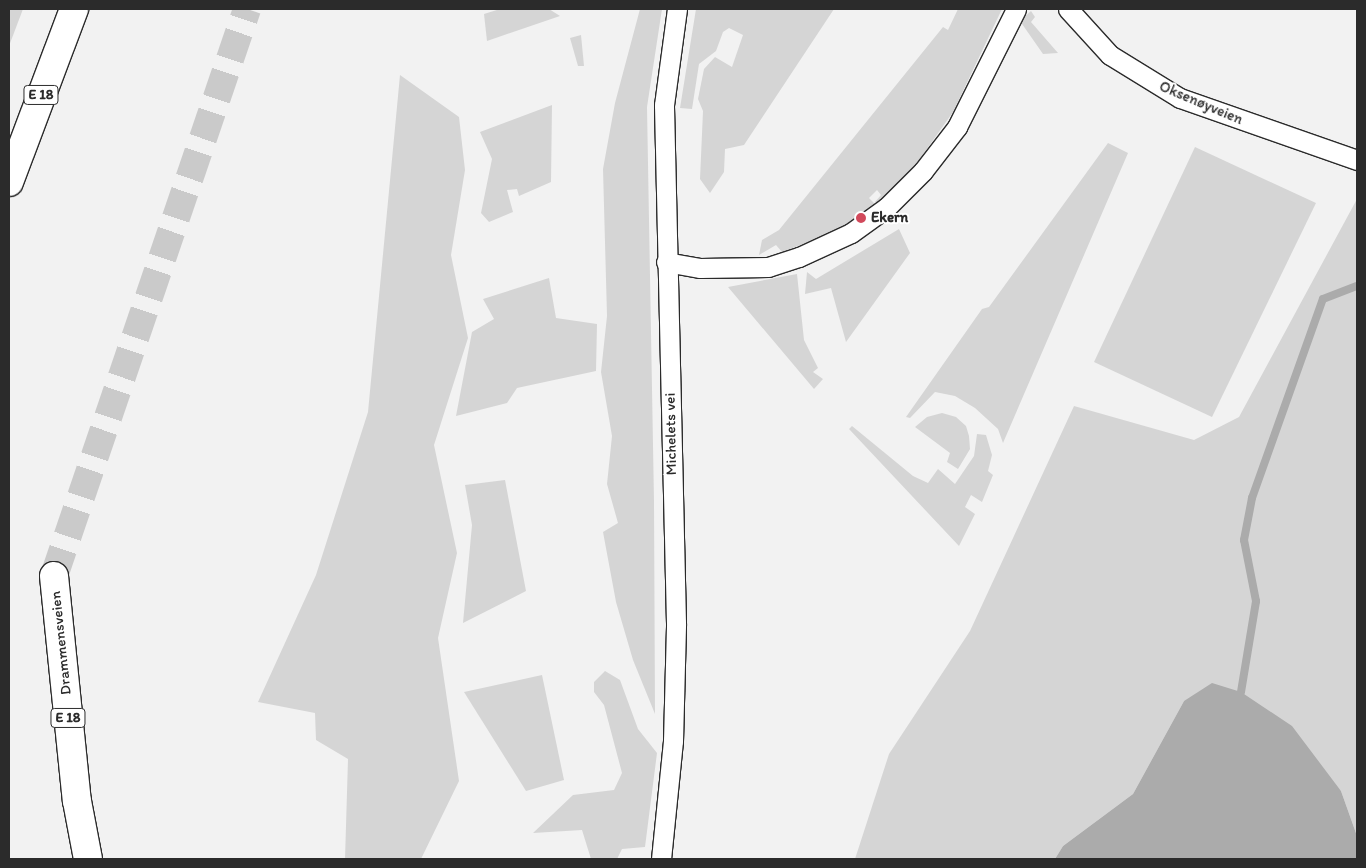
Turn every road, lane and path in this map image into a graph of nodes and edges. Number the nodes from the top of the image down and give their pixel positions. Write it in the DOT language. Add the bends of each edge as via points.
graph roads {
  1 [pos="74,9"];
  2 [pos="677,9"];
  3 [pos="1016,9"];
  4 [pos="1068,9"];
  5 [pos="1357,160"];
  6 [pos="9,182"];
  7 [pos="666,262"];
  8 [pos="54,576"];
  9 [pos="88,859"];
  10 [pos="661,859"];
  1 -- 6 [label="highway, E 18"];
  2 -- 7 [label="street, Michelets vei" via="664,105"];
  3 -- 7 [label="street" via="957,127 924,171 887,207 851,233 768,267 700,268"];
  4 -- 5 [label="street, Oksenøyveien" via="1110,54 1180,98"];
  7 -- 10 [label="street, Michelets vei" via="676,623 673,741"];
  8 -- 9 [label="highway, Drammensveien / E 18" via="77,801"];
}
